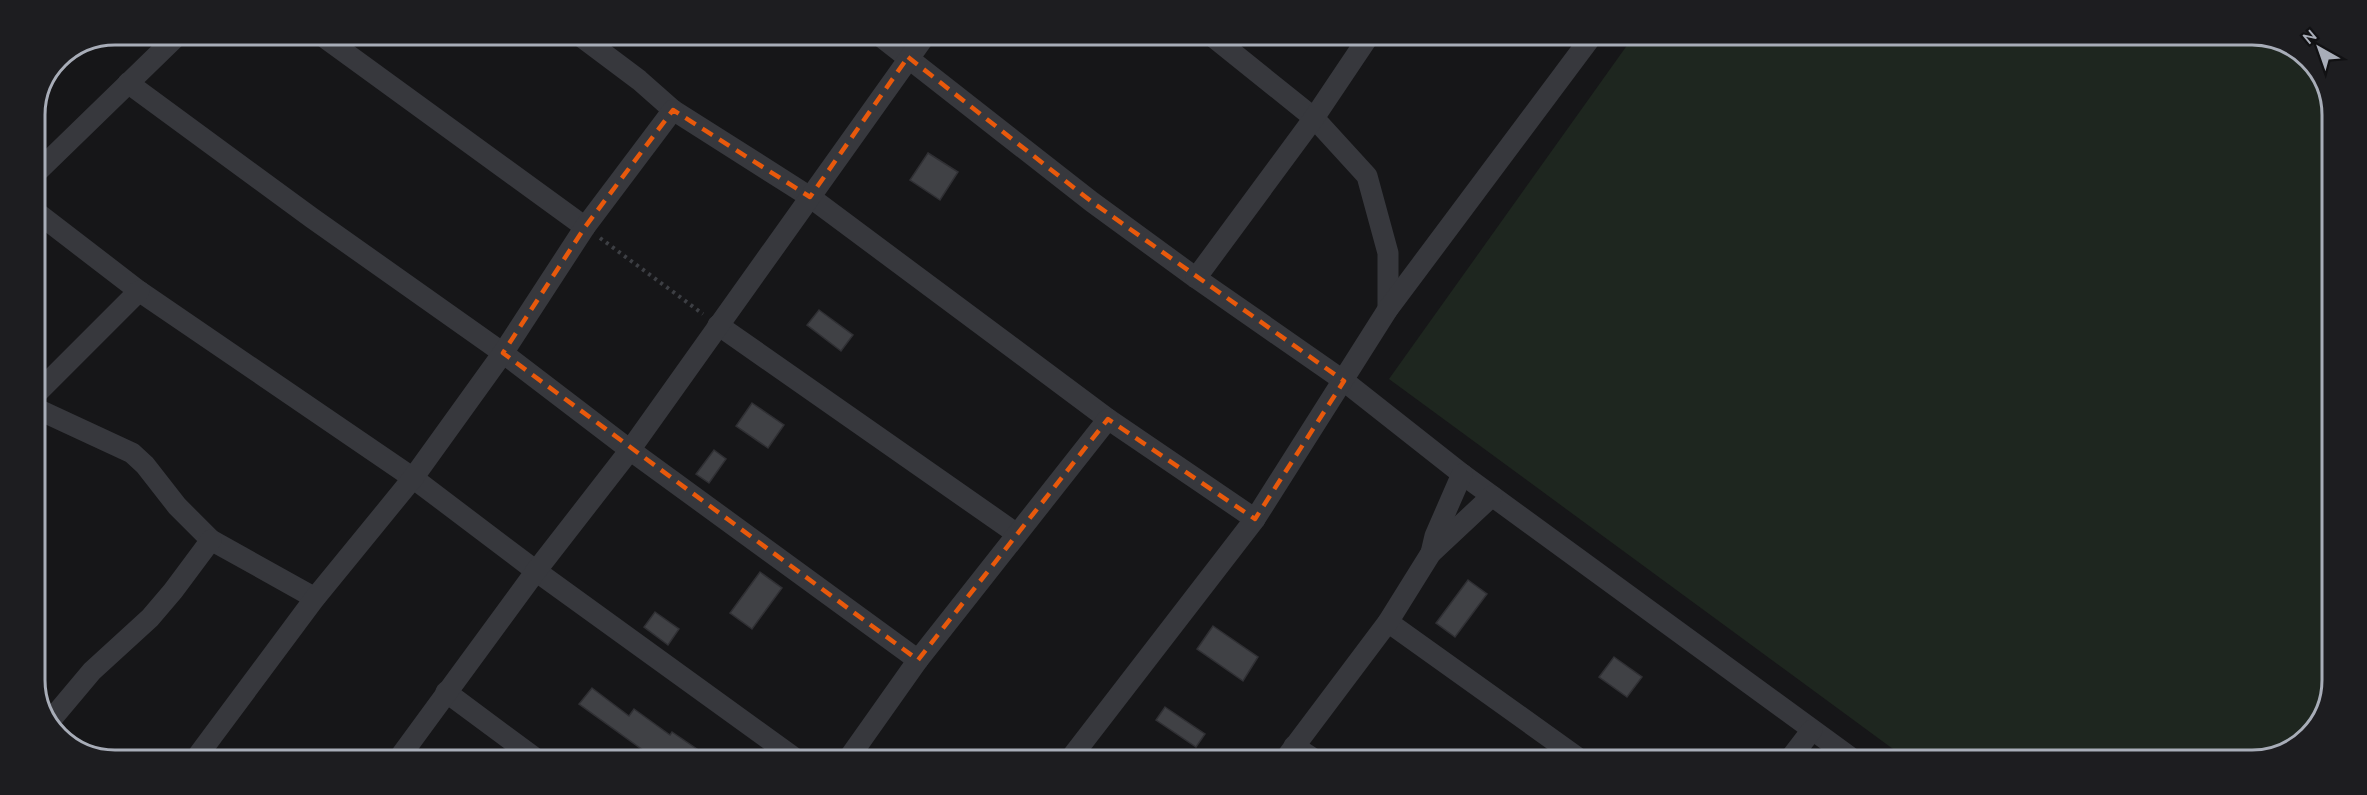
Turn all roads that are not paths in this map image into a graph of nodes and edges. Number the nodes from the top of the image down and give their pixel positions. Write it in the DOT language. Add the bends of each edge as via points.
graph roads {
  1 [pos="154,45"];
  2 [pos="335,45"];
  3 [pos="592,45"];
  4 [pos="892,45"];
  5 [pos="918,45"];
  6 [pos="1223,45"];
  7 [pos="1364,45"];
  8 [pos="1585,45"];
  9 [pos="908,57"];
  10 [pos="128,83"];
  11 [pos="673,110"];
  12 [pos="1314,118"];
  13 [pos="45,163"];
  14 [pos="810,196"];
  15 [pos="45,219"];
  16 [pos="585,227"];
  17 [pos="1196,278"];
  18 [pos="139,291"];
  19 [pos="1388,309"];
  20 [pos="718,325"];
  21 [pos="503,353"];
  22 [pos="1344,381"];
  23 [pos="45,385"];
  24 [pos="45,413"];
  25 [pos="1108,419"];
  26 [pos="630,450"];
  27 [pos="1462,474"];
  28 [pos="413,478"];
  29 [pos="1492,496"];
  30 [pos="1255,519"];
  31 [pos="1017,534"];
  32 [pos="211,540"];
  33 [pos="1431,553"];
  34 [pos="536,571"];
  35 [pos="315,598"];
  36 [pos="1388,622"];
  37 [pos="918,660"];
  38 [pos="446,692"];
  39 [pos="54,716"];
  40 [pos="1812,730"];
  41 [pos="202,750"];
  42 [pos="405,750"];
  43 [pos="524,750"];
  44 [pos="784,750"];
  45 [pos="854,750"];
  46 [pos="1077,750"];
  47 [pos="1292,750"];
  48 [pos="1567,750"];
  49 [pos="1797,750"];
  50 [pos="1840,750"];
  1 -- 10 [label="street"];
  2 -- 16 [label="street"];
  3 -- 11 [label="street"];
  4 -- 9 [label="street"];
  5 -- 9 [label="street"];
  6 -- 12 [label="street"];
  7 -- 12 [label="street"];
  8 -- 19 [label="street"];
  9 -- 14 [label="street"];
  9 -- 17 [label="street" via="1092,202"];
  10 -- 13 [label="street"];
  10 -- 21 [label="street"];
  11 -- 14 [label="street"];
  11 -- 16 [label="street"];
  12 -- 17 [label="street"];
  12 -- 19 [label="street" via="1370,183 1388,253"];
  14 -- 20 [label="street"];
  14 -- 25 [label="street"];
  15 -- 18 [label="street"];
  16 -- 21 [label="street"];
  17 -- 22 [label="street"];
  18 -- 23 [label="street"];
  18 -- 28 [label="street"];
  19 -- 22 [label="street"];
  20 -- 26 [label="street"];
  20 -- 31 [label="street"];
  21 -- 26 [label="street"];
  21 -- 28 [label="street"];
  22 -- 27 [label="street"];
  22 -- 30 [label="street"];
  24 -- 32 [label="street" via="132,453"];
  25 -- 30 [label="street"];
  25 -- 31 [label="street"];
  26 -- 34 [label="street"];
  26 -- 37 [label="street"];
  27 -- 29 [label="street"];
  27 -- 33 [label="street"];
  28 -- 34 [label="street"];
  28 -- 35 [label="street"];
  29 -- 33 [label="street"];
  29 -- 40 [label="street"];
  30 -- 46 [label="street"];
  31 -- 37 [label="street"];
  32 -- 35 [label="street"];
  32 -- 39 [label="street" via="150,618 92,670"];
  33 -- 36 [label="street"];
  34 -- 38 [label="street"];
  34 -- 44 [label="street"];
  35 -- 41 [label="street"];
  36 -- 47 [label="street"];
  36 -- 48 [label="street"];
  37 -- 45 [label="street"];
  38 -- 42 [label="street"];
  38 -- 43 [label="street"];
  40 -- 49 [label="street"];
  40 -- 50 [label="street"];
}
